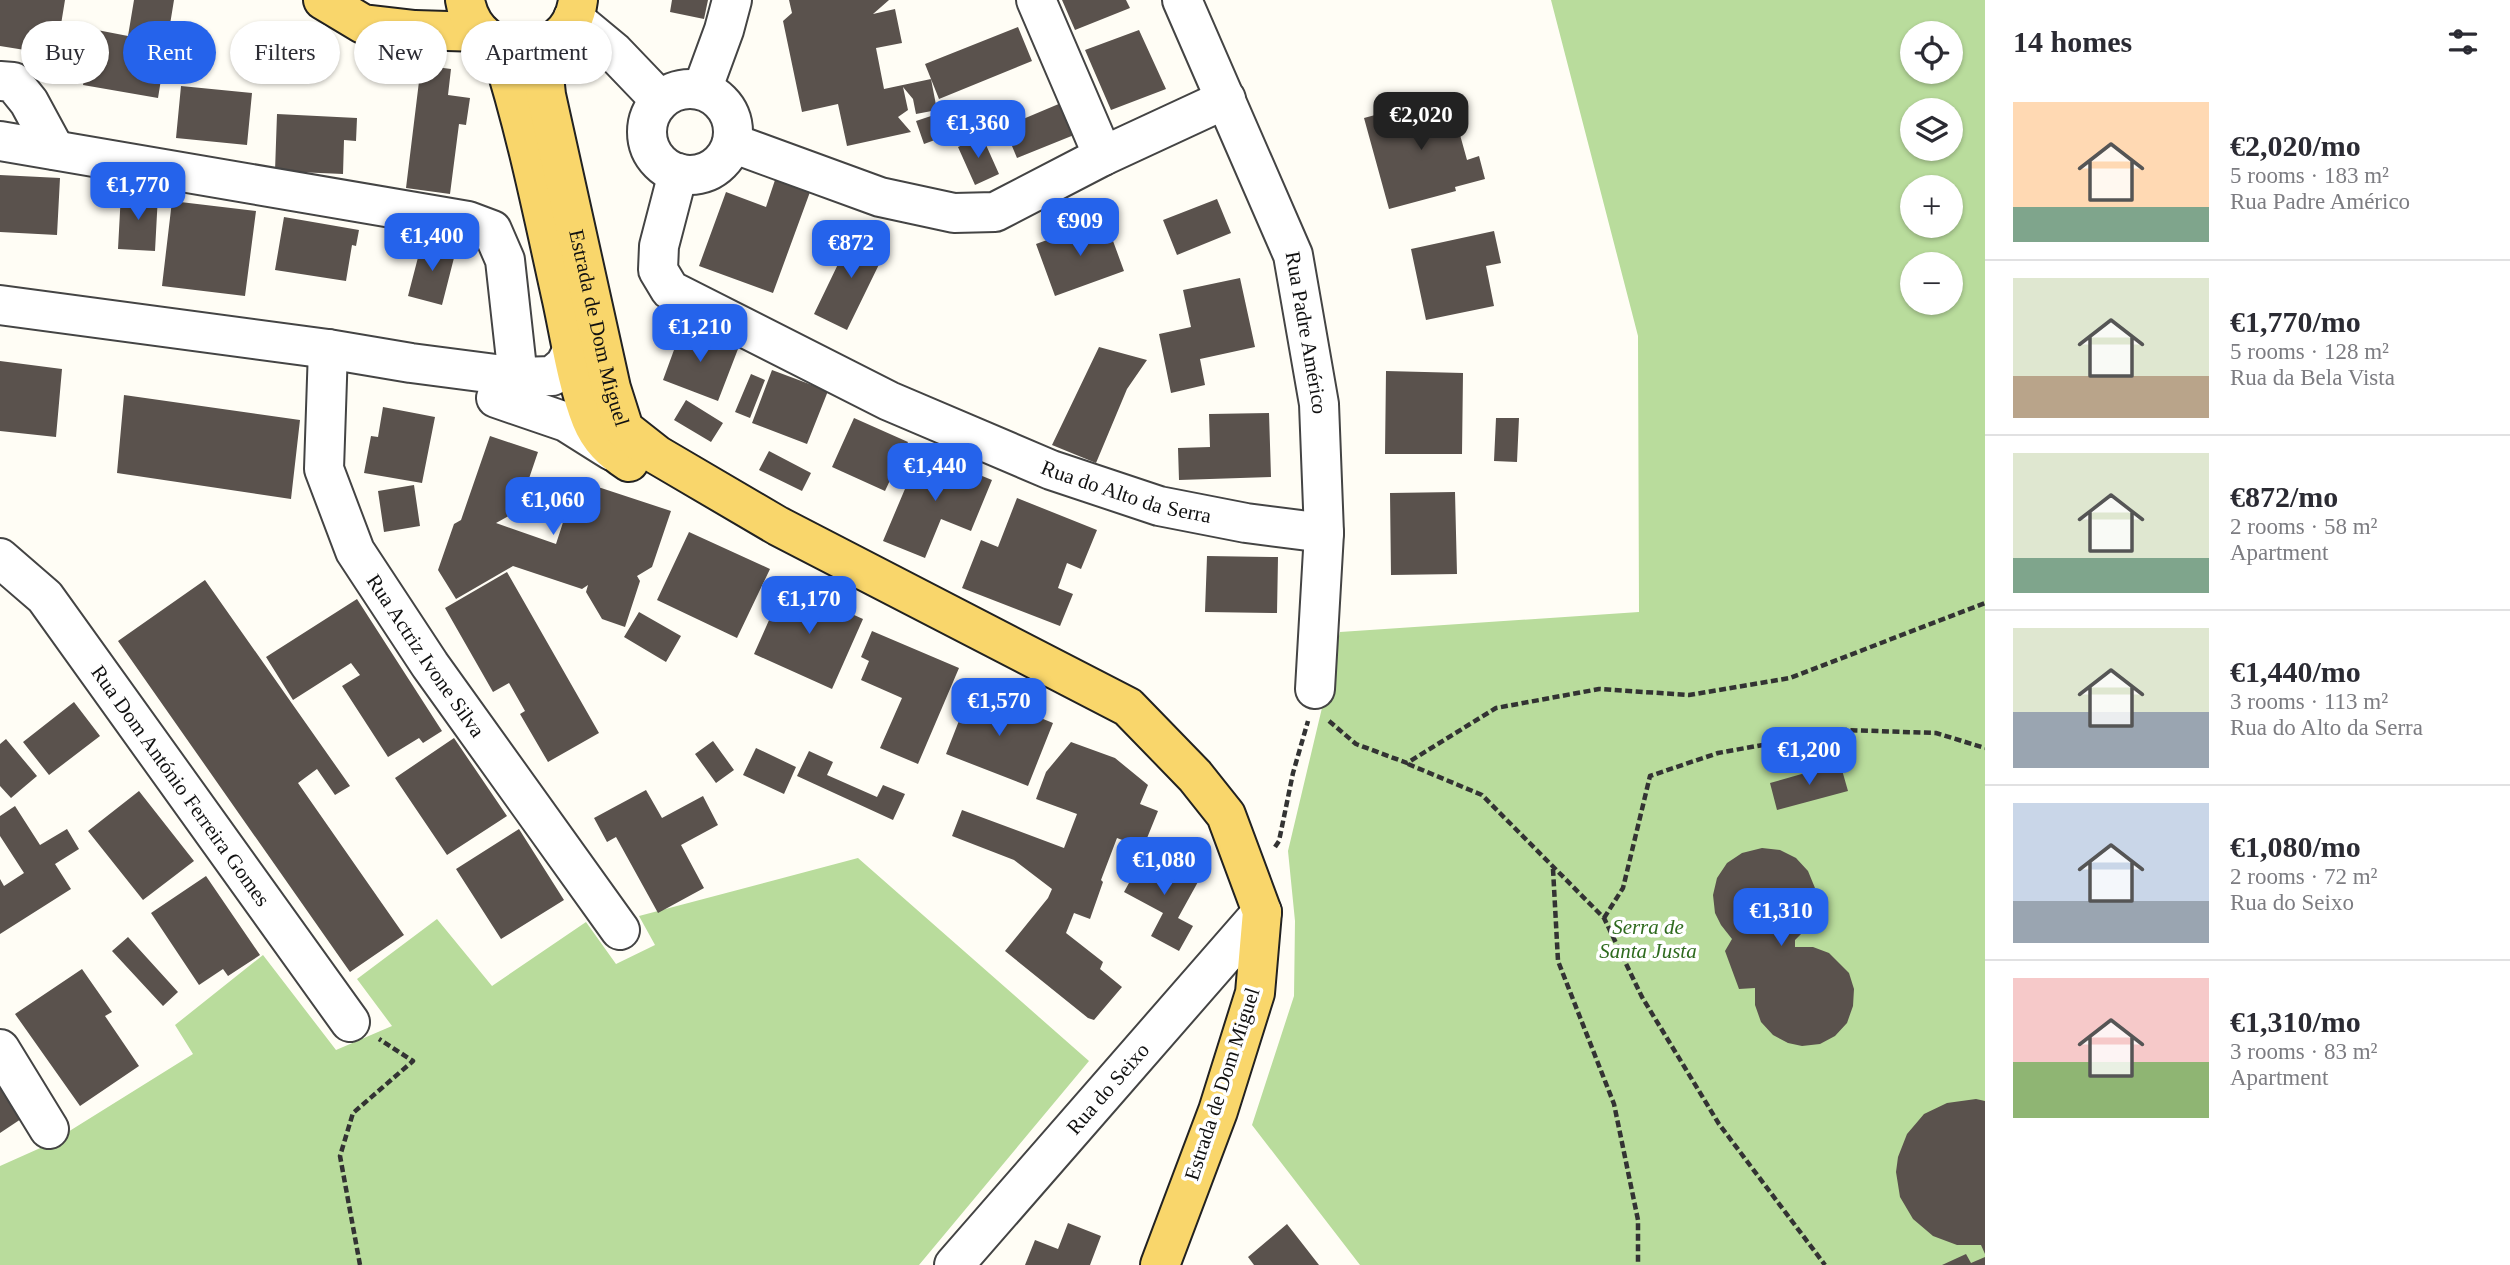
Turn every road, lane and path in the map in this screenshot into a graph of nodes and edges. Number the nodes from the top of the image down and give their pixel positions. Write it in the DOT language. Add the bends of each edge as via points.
graph roads {
  1 [pos="323,0"];
  2 [pos="732,0"];
  3 [pos="1036,0"];
  4 [pos="1182,0"];
  5 [pos="576,9"];
  6 [pos="461,27"];
  7 [pos="0,81"];
  8 [pos="508,84"];
  9 [pos="545,84"];
  10 [pos="702,90"];
  11 [pos="1226,99"];
  12 [pos="660,100"];
  13 [pos="0,141"];
  14 [pos="732,143"];
  15 [pos="55,150"];
  16 [pos="1103,156"];
  17 [pos="678,173"];
  18 [pos="0,305"];
  19 [pos="328,349"];
  20 [pos="573,349"];
  21 [pos="520,391"];
  22 [pos="612,451"];
  23 [pos="778,526"];
  24 [pos="1324,533"];
  25 [pos="0,558"];
  26 [pos="1985,603"];
  27 [pos="1315,690"];
  28 [pos="1985,748"];
  29 [pos="1407,763"];
  30 [pos="1553,868"];
  31 [pos="1257,897"];
  32 [pos="1604,918"];
  33 [pos="620,930"];
  34 [pos="351,1022"];
  35 [pos="0,1049"];
  36 [pos="49,1129"];
  37 [pos="360,1265"];
  38 [pos="954,1265"];
  39 [pos="1160,1265"];
  40 [pos="1638,1265"];
  41 [pos="1825,1265"];
  1 -- 6 [label="main road" via="363,24 415,30"];
  2 -- 10 [label="street"];
  3 -- 16 [label="street"];
  4 -- 11 [label="street, Rua Padre Américo"];
  5 -- 12 [label="street"];
  7 -- 15 [label="street" via="13,82 21,92"];
  8 -- 20 [label="main road, Estrada de Dom Miguel" via="518,105"];
  9 -- 23 [label="main road, Estrada de Dom Miguel" via="611,388 624,429 657,455"];
  10 -- 12 [label="street" via="687,88"];
  10 -- 14 [label="street" via="724,105 733,130"];
  11 -- 16 [label="street"];
  11 -- 24 [label="street, Rua Padre Américo" via="1293,255 1320,404"];
  12 -- 17 [label="street" via="647,122 649,148 666,168"];
  13 -- 15 [label="street"];
  14 -- 16 [label="street" via="880,197 954,213 995,212"];
  14 -- 17 [label="street" via="717,166 691,175"];
  15 -- 21 [label="street" via="468,221 492,230 505,260"];
  17 -- 24 [label="street, Rua do Alto da Serra" via="659,246 658,270 670,290 889,401 1051,470 1159,506"];
  18 -- 19 [label="street, Estrada de Dom Miguel"];
  19 -- 21 [label="street, Estrada de Dom Miguel" via="411,363 453,386"];
  19 -- 33 [label="street, Rua Actriz Ivone Silva" via="324,469 355,551 430,665"];
  20 -- 21 [label="street, Estrada de Dom Miguel" via="565,365 552,376"];
  20 -- 22 [label="main road, Estrada de Dom Miguel" via="591,419"];
  21 -- 22 [label="street, Estrada de Dom Miguel"];
  22 -- 23 [label="main road, Estrada de Dom Miguel" via="667,487"];
  23 -- 31 [label="main road, Estrada de Dom Miguel" via="1128,707 1226,815"];
  24 -- 27 [label="street, Rua Padre Américo"];
  25 -- 34 [label="street, Rua Dom António Ferreira Gomes" via="45,597"];
  26 -- 29 [label="path" via="1790,678 1689,695 1599,689 1496,708"];
  27 -- 29 [label="path" via="1320,713 1356,744"];
  27 -- 31 [label="path" via="1279,841"];
  28 -- 32 [label="path" via="1936,733 1846,730 1718,752 1650,776 1623,888"];
  29 -- 30 [label="path" via="1482,795"];
  30 -- 32 [label="path"];
  30 -- 40 [label="path" via="1558,961 1614,1104 1638,1220"];
  31 -- 38 [label="street, Rua do Seixo"];
  31 -- 39 [label="main road, Estrada de Dom Miguel" via="1255,993 1218,1111"];
  32 -- 41 [label="path" via="1642,997 1718,1124"];
  34 -- 37 [label="path" via="413,1061 353,1113 340,1156"];
  35 -- 36 [label="street"];
}
